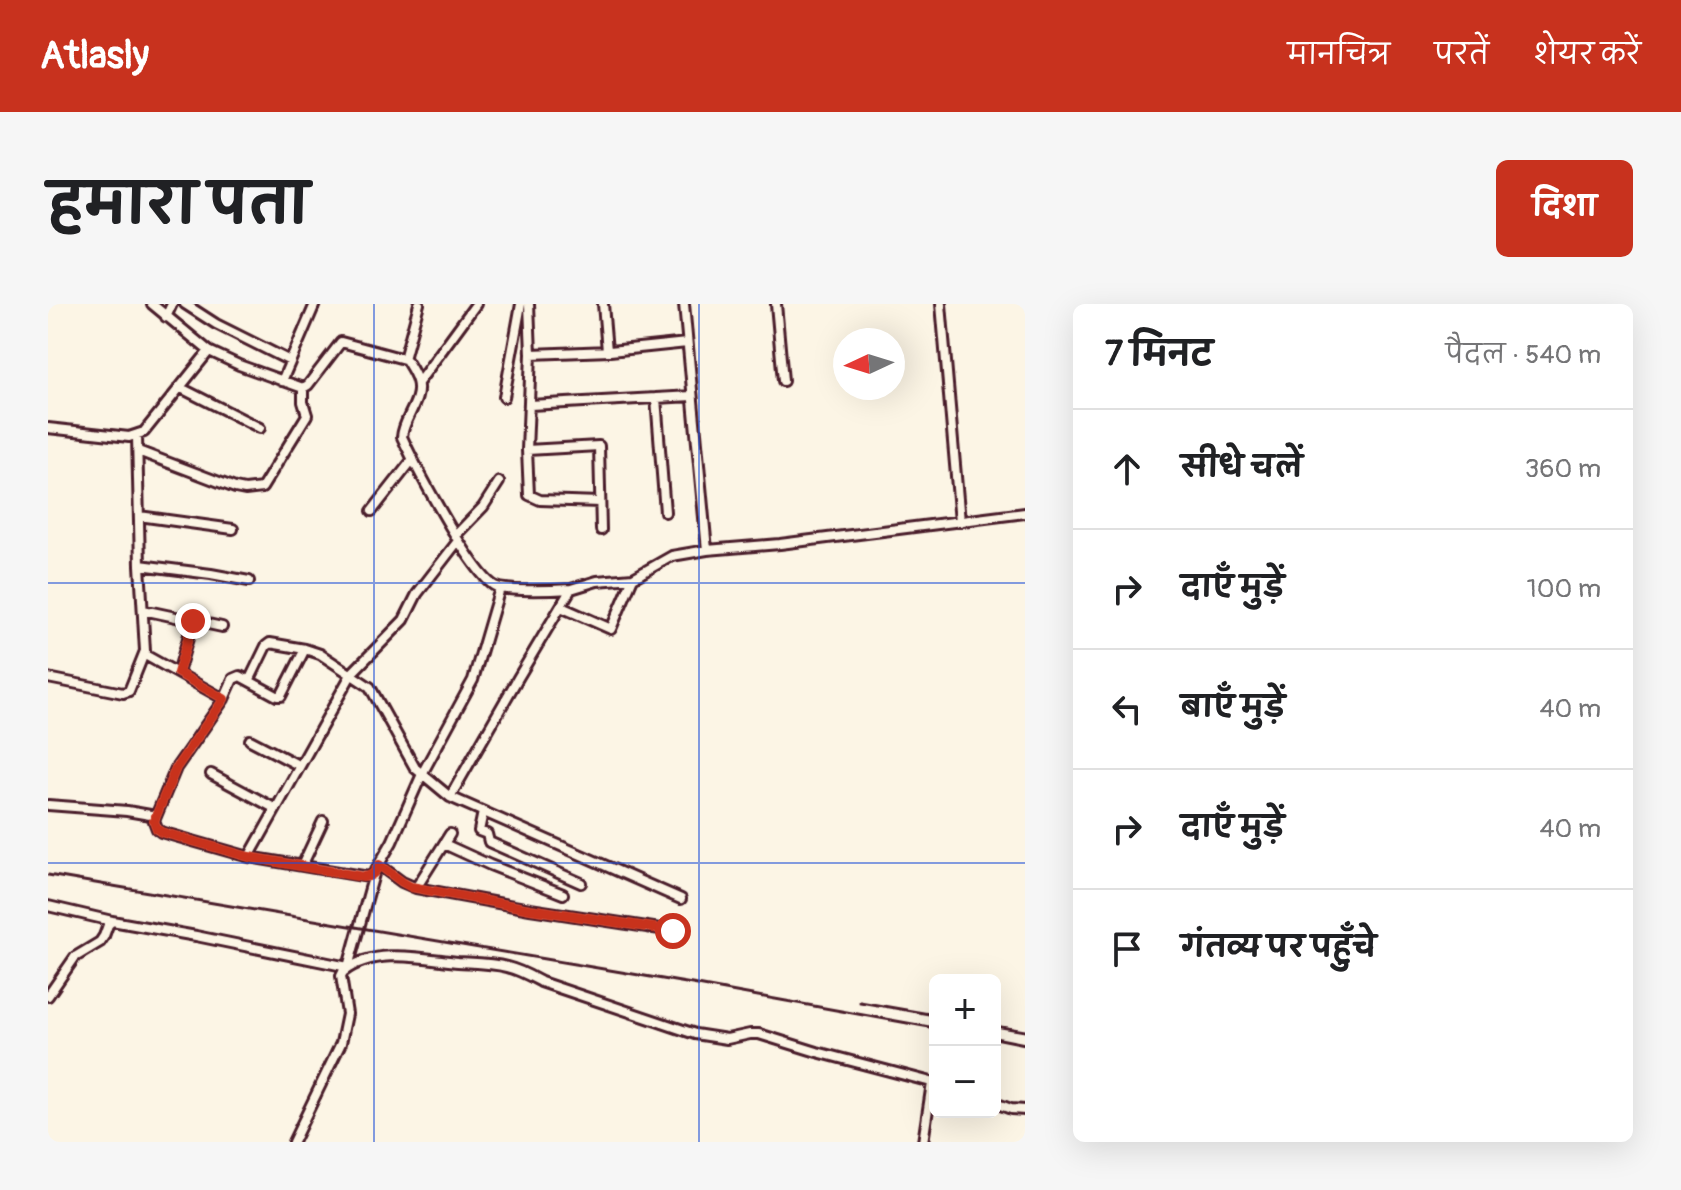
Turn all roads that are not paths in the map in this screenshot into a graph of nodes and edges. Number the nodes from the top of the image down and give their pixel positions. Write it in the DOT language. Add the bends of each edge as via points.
graph roads {
  1 [pos="152,304"];
  2 [pos="172,304"];
  3 [pos="185,304"];
  4 [pos="315,304"];
  5 [pos="419,304"];
  6 [pos="476,304"];
  7 [pos="521,304"];
  8 [pos="529,304"];
  9 [pos="603,304"];
  10 [pos="684,304"];
  11 [pos="776,304"];
  12 [pos="941,304"];
  13 [pos="166,317"];
  14 [pos="687,343"];
  15 [pos="209,351"];
  16 [pos="607,351"];
  17 [pos="531,354"];
  18 [pos="405,358"];
  19 [pos="290,361"];
  20 [pos="282,381"];
  21 [pos="783,381"];
  22 [pos="418,383"];
  23 [pos="179,387"];
  24 [pos="303,388"];
  25 [pos="692,396"];
  26 [pos="504,397"];
  27 [pos="656,398"];
  28 [pos="530,405"];
  29 [pos="48,428"];
  30 [pos="260,428"];
  31 [pos="137,436"];
  32 [pos="527,450"];
  33 [pos="138,451"];
  34 [pos="413,459"];
  35 [pos="499,482"];
  36 [pos="600,502"];
  37 [pos="372,511"];
  38 [pos="665,512"];
  39 [pos="1025,513"];
  40 [pos="139,516"];
  41 [pos="960,522"];
  42 [pos="233,529"];
  43 [pos="601,530"];
  44 [pos="457,538"];
  45 [pos="707,550"];
  46 [pos="140,565"];
  47 [pos="633,578"];
  48 [pos="249,581"];
  49 [pos="500,588"];
  50 [pos="571,589"];
  51 [pos="561,607"];
  52 [pos="143,610"];
  53 [pos="193,621"];
  54 [pos="222,627"];
  55 [pos="305,649"];
  56 [pos="145,655"];
  57 [pos="178,673"];
  58 [pos="352,673"];
  59 [pos="48,678"];
  60 [pos="249,681"];
  61 [pos="224,699"];
  62 [pos="250,740"];
  63 [pos="300,766"];
  64 [pos="211,774"];
  65 [pos="422,774"];
  66 [pos="450,797"];
  67 [pos="48,805"];
  68 [pos="276,809"];
  69 [pos="483,812"];
  70 [pos="156,816"];
  71 [pos="323,821"];
  72 [pos="450,834"];
  73 [pos="444,844"];
  74 [pos="249,857"];
  75 [pos="302,866"];
  76 [pos="377,869"];
  77 [pos="581,883"];
  78 [pos="416,888"];
  79 [pos="563,894"];
  80 [pos="681,899"];
  81 [pos="48,906"];
  82 [pos="112,921"];
  83 [pos="673,931"];
  84 [pos="348,967"];
  85 [pos="48,996"];
  86 [pos="929,1082"];
  87 [pos="1001,1105"];
  88 [pos="929,1107"];
  89 [pos="1025,1110"];
  90 [pos="293,1142"];
  91 [pos="923,1142"];
  1 -- 13 [label="street"];
  2 -- 13 [label="street"];
  3 -- 19 [label="street"];
  4 -- 19 [label="street"];
  5 -- 18 [label="street"];
  6 -- 22 [label="street"];
  7 -- 26 [label="street"];
  8 -- 17 [label="street"];
  9 -- 16 [label="street"];
  10 -- 14 [label="street"];
  11 -- 21 [label="street"];
  12 -- 41 [label="street"];
  13 -- 15 [label="street"];
  14 -- 16 [label="street"];
  14 -- 25 [label="street"];
  15 -- 20 [label="street"];
  15 -- 23 [label="street"];
  16 -- 17 [label="street"];
  17 -- 28 [label="street"];
  18 -- 22 [label="street"];
  18 -- 24 [label="street" via="341,342"];
  19 -- 20 [label="street"];
  20 -- 24 [label="street"];
  22 -- 34 [label="street" via="402,432"];
  23 -- 30 [label="street"];
  23 -- 31 [label="street"];
  24 -- 33 [label="street" via="307,415 262,488 235,488"];
  25 -- 27 [label="street"];
  25 -- 45 [label="street"];
  27 -- 28 [label="street"];
  27 -- 38 [label="street"];
  28 -- 32 [label="street"];
  29 -- 31 [label="street"];
  31 -- 33 [label="street"];
  32 -- 36 [label="street" via="531,497"];
  32 -- 36 [label="street" via="599,446"];
  33 -- 40 [label="street"];
  34 -- 37 [label="street"];
  34 -- 44 [label="street"];
  35 -- 44 [label="street"];
  36 -- 43 [label="street"];
  39 -- 41 [label="street"];
  40 -- 42 [label="street"];
  40 -- 46 [label="street"];
  41 -- 45 [label="street"];
  44 -- 49 [label="street"];
  44 -- 58 [label="street" via="404,620"];
  45 -- 47 [label="street" via="672,556"];
  46 -- 48 [label="street"];
  46 -- 52 [label="street"];
  47 -- 50 [label="street"];
  47 -- 51 [label="street" via="611,629"];
  49 -- 50 [label="street"];
  49 -- 65 [label="street" via="473,680"];
  50 -- 51 [label="street"];
  51 -- 66 [label="street"];
  52 -- 53 [label="street"];
  52 -- 56 [label="street"];
  53 -- 54 [label="street"];
  53 -- 57 [label="street"];
  55 -- 58 [label="street"];
  55 -- 60 [label="street" via="268,644"];
  55 -- 60 [label="street" via="281,696"];
  56 -- 57 [label="street"];
  56 -- 59 [label="street" via="129,691 123,693"];
  57 -- 61 [label="street"];
  58 -- 63 [label="street"];
  58 -- 65 [label="street" via="374,690"];
  60 -- 61 [label="street" via="235,677"];
  61 -- 70 [label="street" via="176,768"];
  62 -- 63 [label="street"];
  63 -- 68 [label="street"];
  64 -- 68 [label="street"];
  65 -- 66 [label="street"];
  65 -- 76 [label="street"];
  66 -- 69 [label="street"];
  67 -- 70 [label="street"];
  68 -- 74 [label="street"];
  69 -- 77 [label="street" via="479,831 489,842"];
  69 -- 80 [label="street"];
  70 -- 74 [label="street" via="161,832"];
  71 -- 75 [label="street"];
  72 -- 73 [label="street"];
  73 -- 78 [label="street"];
  73 -- 79 [label="street"];
  74 -- 75 [label="street"];
  75 -- 76 [label="street" via="363,877"];
  76 -- 78 [label="street"];
  76 -- 84 [label="street"];
  78 -- 83 [label="street"];
  81 -- 82 [label="street"];
  82 -- 84 [label="street"];
  82 -- 85 [label="street" via="100,942 75,957"];
  84 -- 86 [label="street" via="407,955 504,966 695,1034 727,1039 759,1034"];
  84 -- 90 [label="street" via="341,976 347,1014 341,1043"];
  87 -- 89 [label="street"];
  88 -- 91 [label="street"];
}
